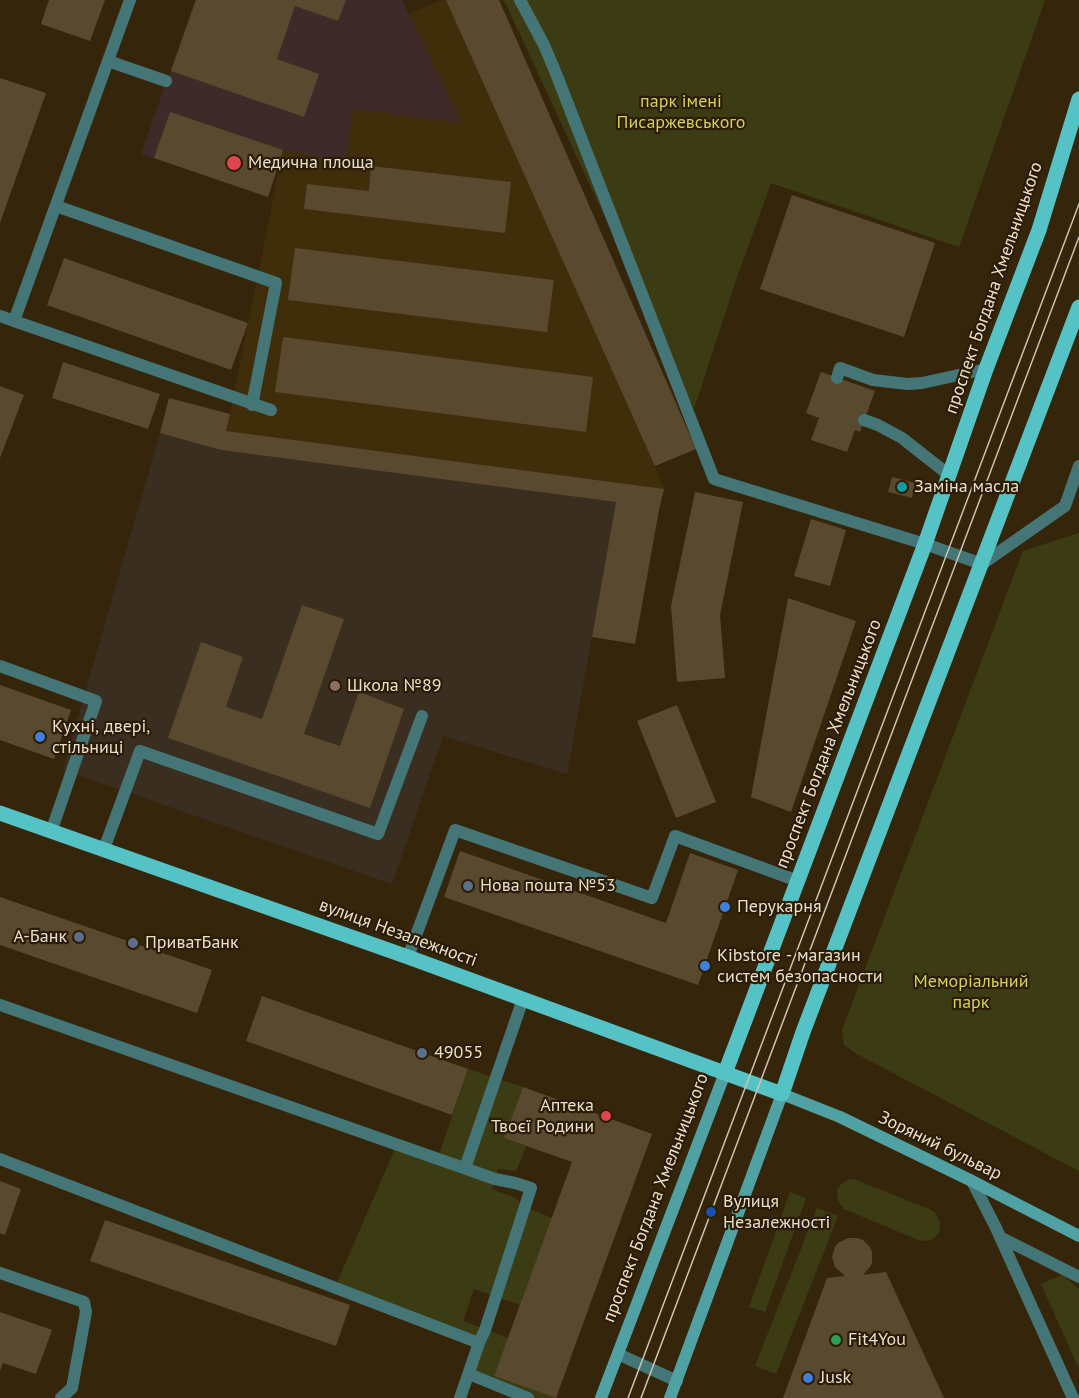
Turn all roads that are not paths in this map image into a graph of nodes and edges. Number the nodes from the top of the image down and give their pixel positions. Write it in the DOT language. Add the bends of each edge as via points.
graph roads {
  1 [pos="130,0"];
  2 [pos="520,0"];
  3 [pos="108,61"];
  4 [pos="166,81"];
  5 [pos="1079,99"];
  6 [pos="56,206"];
  7 [pos="1079,307"];
  8 [pos="0,316"];
  9 [pos="14,321"];
  10 [pos="986,369"];
  11 [pos="837,378"];
  12 [pos="252,405"];
  13 [pos="271,410"];
  14 [pos="864,420"];
  15 [pos="1079,466"];
  16 [pos="949,475"];
  17 [pos="1079,496"];
  18 [pos="1065,506"];
  19 [pos="925,544"];
  20 [pos="982,564"];
  21 [pos="0,666"];
  22 [pos="422,716"];
  23 [pos="0,813"];
  24 [pos="51,832"];
  25 [pos="104,849"];
  26 [pos="798,881"];
  27 [pos="408,957"];
  28 [pos="524,999"];
  29 [pos="0,1005"];
  30 [pos="724,1073"];
  31 [pos="782,1094"];
  32 [pos="0,1159"];
  33 [pos="465,1168"];
  34 [pos="972,1181"];
  35 [pos="1079,1236"];
  36 [pos="1000,1237"];
  37 [pos="0,1273"];
  38 [pos="1079,1277"];
  39 [pos="479,1343"];
  40 [pos="618,1354"];
  41 [pos="469,1374"];
  42 [pos="677,1381"];
  43 [pos="62,1398"];
  44 [pos="460,1398"];
  45 [pos="528,1398"];
  46 [pos="601,1398"];
  47 [pos="670,1398"];
  48 [pos="1073,1398"];
  1 -- 3 [label="lane"];
  2 -- 19 [label="lane" via="555,71 714,479"];
  3 -- 4 [label="lane"];
  3 -- 6 [label="lane"];
  5 -- 10 [label="main road, проспект Богдана Хмельницького" via="1039,230"];
  6 -- 9 [label="lane"];
  6 -- 12 [label="lane" via="276,283"];
  7 -- 20 [label="main road"];
  8 -- 9 [label="lane"];
  9 -- 12 [label="lane"];
  10 -- 11 [label="lane" via="908,384 873,380 840,368"];
  10 -- 16 [label="main road, проспект Богдана Хмельницького"];
  12 -- 13 [label="lane"];
  14 -- 16 [label="lane" via="902,438"];
  15 -- 18 [label="lane"];
  16 -- 19 [label="main road, проспект Богдана Хмельницького"];
  17 -- 18 [label="lane"];
  18 -- 20 [label="lane"];
  19 -- 20 [label="lane"];
  19 -- 26 [label="main road, проспект Богдана Хмельницького"];
  20 -- 31 [label="main road"];
  21 -- 24 [label="lane" via="96,701"];
  22 -- 25 [label="lane" via="378,834 140,751"];
  23 -- 24 [label="main road, вулиця Незалежності"];
  24 -- 25 [label="main road, вулиця Незалежності"];
  25 -- 27 [label="main road, вулиця Незалежності"];
  26 -- 27 [label="lane" via="675,836 652,898 455,830"];
  26 -- 30 [label="main road, проспект Богдана Хмельницького"];
  27 -- 28 [label="main road, вулиця Незалежності"];
  28 -- 30 [label="main road, вулиця Незалежності"];
  28 -- 33 [label="lane"];
  29 -- 33 [label="lane"];
  30 -- 31 [label="main road, вулиця Незалежності"];
  30 -- 40 [label="main road, проспект Богдана Хмельницького"];
  31 -- 34 [label="main road, Зоряний бульвар" via="840,1117"];
  31 -- 42 [label="main road"];
  32 -- 39 [label="lane"];
  33 -- 39 [label="lane" via="531,1188"];
  34 -- 35 [label="main road, Зоряний бульвар"];
  34 -- 36 [label="lane"];
  36 -- 38 [label="lane"];
  36 -- 48 [label="lane"];
  37 -- 43 [label="lane" via="84,1302 86,1312 72,1388"];
  39 -- 41 [label="lane"];
  40 -- 42 [label="lane"];
  40 -- 46 [label="main road, проспект Богдана Хмельницького"];
  41 -- 44 [label="lane"];
  41 -- 45 [label="lane"];
  42 -- 47 [label="main road"];
}
